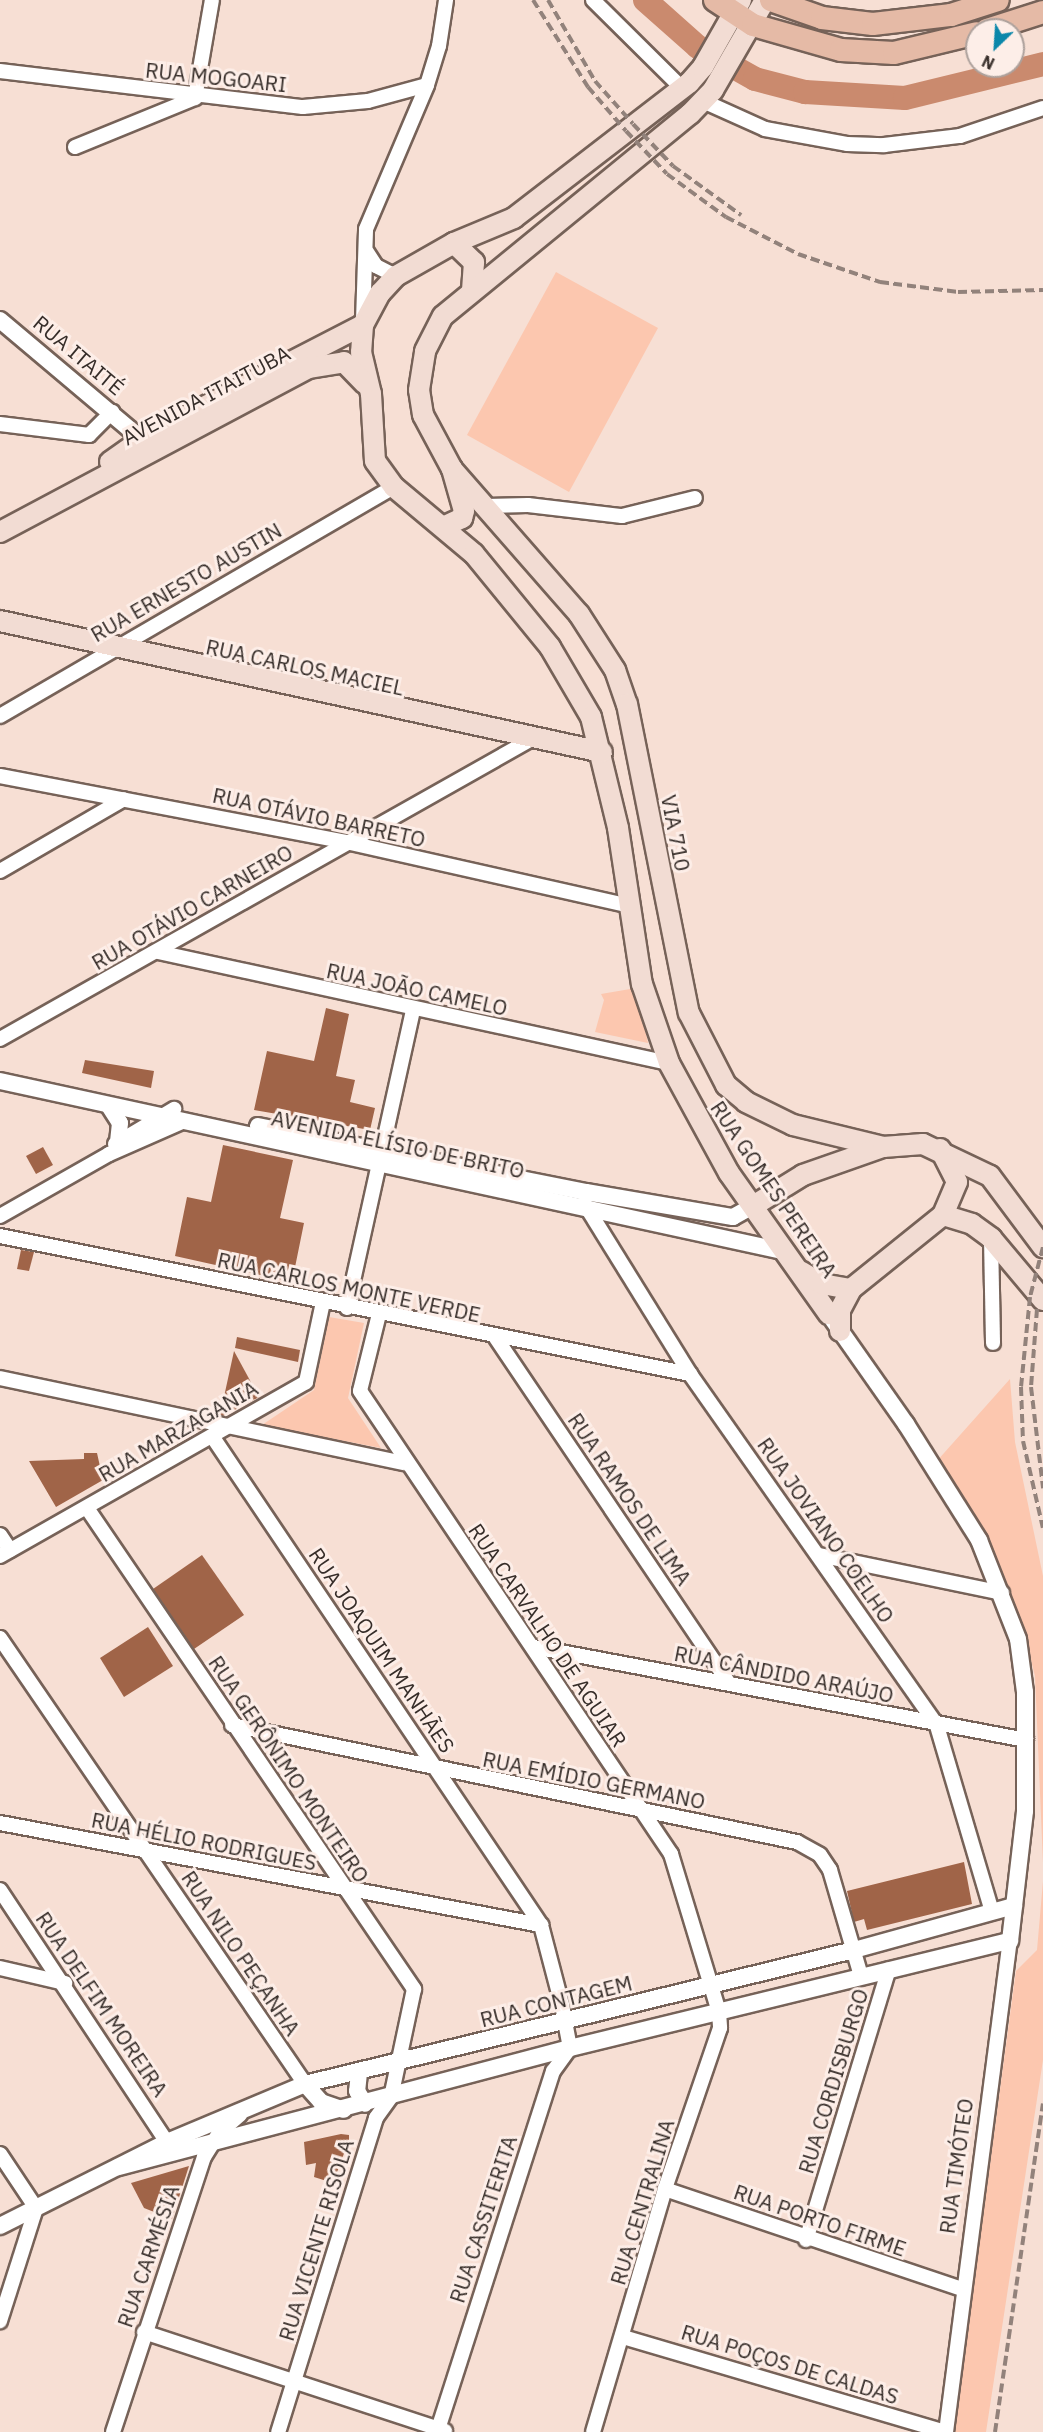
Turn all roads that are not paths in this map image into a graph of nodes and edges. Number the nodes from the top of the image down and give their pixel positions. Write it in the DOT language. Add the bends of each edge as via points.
graph roads {
  1 [pos="212,0"];
  2 [pos="446,0"];
  3 [pos="592,0"];
  4 [pos="716,0"];
  5 [pos="765,0"];
  6 [pos="771,0"];
  7 [pos="998,0"];
  8 [pos="1043,12"];
  9 [pos="1024,18"];
  10 [pos="740,21"];
  11 [pos="965,37"];
  12 [pos="0,71"];
  13 [pos="690,82"];
  14 [pos="427,85"];
  15 [pos="708,96"];
  16 [pos="195,98"];
  17 [pos="1043,108"];
  18 [pos="75,147"];
  19 [pos="454,243"];
  20 [pos="366,250"];
  21 [pos="396,276"];
  22 [pos="472,290"];
  23 [pos="0,320"];
  24 [pos="363,325"];
  25 [pos="371,394"];
  26 [pos="112,412"];
  27 [pos="0,424"];
  28 [pos="149,445"];
  29 [pos="452,469"];
  30 [pos="394,487"];
  31 [pos="695,498"];
  32 [pos="486,506"];
  33 [pos="515,506"];
  34 [pos="445,526"];
  35 [pos="0,532"];
  36 [pos="510,532"];
  37 [pos="0,621"];
  38 [pos="110,649"];
  39 [pos="0,716"];
  40 [pos="530,740"];
  41 [pos="602,752"];
  42 [pos="0,776"];
  43 [pos="124,799"];
  44 [pos="346,842"];
  45 [pos="0,871"];
  46 [pos="629,906"];
  47 [pos="158,952"];
  48 [pos="413,1011"];
  49 [pos="0,1040"];
  50 [pos="669,1063"];
  51 [pos="0,1072"];
  52 [pos="0,1081"];
  53 [pos="109,1106"];
  54 [pos="173,1116"];
  55 [pos="113,1147"];
  56 [pos="883,1147"];
  57 [pos="940,1149"];
  58 [pos="380,1157"];
  59 [pos="585,1199"];
  60 [pos="753,1206"];
  61 [pos="0,1215"];
  62 [pos="943,1215"];
  63 [pos="0,1236"];
  64 [pos="991,1238"];
  65 [pos="1043,1247"];
  66 [pos="787,1252"];
  67 [pos="800,1271"];
  68 [pos="851,1289"];
  69 [pos="1043,1300"];
  70 [pos="323,1302"];
  71 [pos="347,1308"];
  72 [pos="379,1314"];
  73 [pos="830,1314"];
  74 [pos="840,1331"];
  75 [pos="496,1338"];
  76 [pos="993,1343"];
  77 [pos="690,1374"];
  78 [pos="0,1378"];
  79 [pos="228,1428"];
  80 [pos="212,1436"];
  81 [pos="404,1463"];
  82 [pos="87,1508"];
  83 [pos="0,1535"];
  84 [pos="5,1553"];
  85 [pos="819,1555"];
  86 [pos="1002,1593"];
  87 [pos="0,1638"];
  88 [pos="534,1647"];
  89 [pos="729,1683"];
  90 [pos="232,1725"];
  91 [pos="937,1726"];
  92 [pos="1026,1740"];
  93 [pos="438,1770"];
  94 [pos="641,1810"];
  95 [pos="0,1823"];
  96 [pos="147,1851"];
  97 [pos="0,1890"];
  98 [pos="345,1890"];
  99 [pos="1014,1906"];
  100 [pos="992,1912"];
  101 [pos="541,1925"];
  102 [pos="1010,1941"];
  103 [pos="854,1950"];
  104 [pos="0,1968"];
  105 [pos="888,1969"];
  106 [pos="861,1976"];
  107 [pos="65,1983"];
  108 [pos="711,1985"];
  109 [pos="719,2012"];
  110 [pos="564,2022"];
  111 [pos="570,2048"];
  112 [pos="398,2064"];
  113 [pos="359,2073"];
  114 [pos="305,2084"];
  115 [pos="391,2097"];
  116 [pos="365,2104"];
  117 [pos="248,2109"];
  118 [pos="344,2110"];
  119 [pos="167,2142"];
  120 [pos="211,2146"];
  121 [pos="0,2154"];
  122 [pos="119,2168"];
  123 [pos="665,2189"];
  124 [pos="36,2208"];
  125 [pos="0,2226"];
  126 [pos="806,2240"];
  127 [pos="962,2289"];
  128 [pos="0,2321"];
  129 [pos="144,2332"];
  130 [pos="623,2337"];
  131 [pos="293,2384"];
  132 [pos="440,2431"];
  133 [pos="112,2432"];
  134 [pos="278,2432"];
  135 [pos="593,2432"];
  136 [pos="945,2432"];
  1 -- 16 [label="street"];
  2 -- 14 [label="street" via="439,46"];
  3 -- 13 [label="street"];
  4 -- 10 [label="main road"];
  5 -- 10 [label="main road"];
  6 -- 7 [label="main road" via="822,18 873,24 951,15"];
  8 -- 9 [label="main road"];
  10 -- 11 [label="main road" via="816,45 867,52 930,47"];
  10 -- 13 [label="main road"];
  10 -- 15 [label="main road"];
  12 -- 16 [label="street, RUA MOGOARI"];
  13 -- 19 [label="main road" via="528,208"];
  14 -- 16 [label="street, RUA MOGOARI" via="334,107"];
  14 -- 20 [label="street" via="375,200 366,229"];
  15 -- 17 [label="street" via="765,129 847,144 884,145 960,136"];
  15 -- 22 [label="main road"];
  16 -- 18 [label="street"];
  19 -- 21 [label="main road"];
  19 -- 22 [label="main road" via="474,262"];
  20 -- 21 [label="street" via="376,266"];
  20 -- 24 [label="street"];
  21 -- 24 [label="main road" via="380,293"];
  22 -- 29 [label="main road" via="443,316 421,368 423,415"];
  23 -- 26 [label="street, RUA ITAITÉ"];
  24 -- 25 [label="main road, RUA GOMES PEREIRA" via="361,352"];
  24 -- 28 [label="main road, AVENIDA ITAITUBA"];
  25 -- 28 [label="main road, AVENIDA ITAITUBA" via="355,369 344,362 308,368"];
  25 -- 30 [label="main road, RUA GOMES PEREIRA" via="375,461"];
  26 -- 27 [label="street" via="89,435"];
  26 -- 28 [label="street, RUA ITAITÉ"];
  28 -- 35 [label="main road, AVENIDA ITAITUBA"];
  29 -- 32 [label="main road, VIA 710"];
  29 -- 34 [label="main road" via="464,511 462,518"];
  30 -- 34 [label="main road, RUA GOMES PEREIRA"];
  30 -- 38 [label="street, RUA ERNESTO AUSTIN"];
  31 -- 33 [label="street" via="622,516"];
  32 -- 33 [label="street"];
  32 -- 36 [label="main road, VIA 710"];
  33 -- 36 [label="street" via="505,519"];
  34 -- 41 [label="main road, RUA GOMES PEREIRA" via="550,647 591,717"];
  36 -- 56 [label="main road, VIA 710" via="579,614 615,670 627,704 689,1013 711,1061 726,1085 746,1102 793,1125"];
  37 -- 38 [label="main road, RUA CARLOS MACIEL"];
  38 -- 39 [label="street, RUA ERNESTO AUSTIN"];
  38 -- 40 [label="main road, RUA CARLOS MACIEL"];
  40 -- 41 [label="main road, RUA CARLOS MACIEL"];
  40 -- 44 [label="street, RUA OTÁVIO CARNEIRO"];
  41 -- 46 [label="main road, RUA GOMES PEREIRA"];
  42 -- 43 [label="street, RUA OTÁVIO BARRETO"];
  43 -- 44 [label="street, RUA OTÁVIO BARRETO"];
  43 -- 45 [label="street"];
  44 -- 46 [label="street, RUA OTÁVIO BARRETO"];
  44 -- 47 [label="street, RUA OTÁVIO CARNEIRO"];
  46 -- 50 [label="main road, RUA GOMES PEREIRA" via="642,984"];
  47 -- 48 [label="street, RUA JOÃO CAMELO"];
  47 -- 49 [label="street, RUA OTÁVIO CARNEIRO"];
  48 -- 50 [label="street, RUA JOÃO CAMELO"];
  48 -- 58 [label="street"];
  50 -- 60 [label="main road, RUA GOMES PEREIRA"];
  51 -- 54 [label="street, AVENIDA ELÍSIO DE BRITO"];
  52 -- 53 [label="street, AVENIDA ELÍSIO DE BRITO"];
  53 -- 54 [label="street, AVENIDA ELÍSIO DE BRITO"];
  53 -- 55 [label="street" via="120,1123"];
  54 -- 55 [label="street"];
  54 -- 55 [label="street"];
  54 -- 58 [label="street, AVENIDA ELÍSIO DE BRITO"];
  55 -- 61 [label="street"];
  56 -- 57 [label="main road" via="912,1143"];
  56 -- 60 [label="main road" via="803,1175"];
  57 -- 62 [label="main road" via="957,1182"];
  57 -- 65 [label="main road" via="990,1176"];
  58 -- 59 [label="street, AVENIDA ELÍSIO DE BRITO"];
  58 -- 71 [label="street"];
  59 -- 60 [label="street, AVENIDA ELÍSIO DE BRITO" via="733,1217"];
  59 -- 66 [label="street, AVENIDA ELÍSIO DE BRITO"];
  59 -- 77 [label="street, RUA JOVIANO COELHO"];
  60 -- 66 [label="main road, RUA GOMES PEREIRA"];
  62 -- 64 [label="main road" via="972,1224"];
  62 -- 68 [label="main road"];
  63 -- 70 [label="street, RUA CARLOS MONTE VERDE"];
  64 -- 69 [label="main road"];
  64 -- 76 [label="street"];
  66 -- 67 [label="main road, RUA GOMES PEREIRA"];
  67 -- 68 [label="main road" via="822,1284"];
  67 -- 73 [label="main road, RUA GOMES PEREIRA"];
  68 -- 74 [label="main road" via="840,1310"];
  70 -- 71 [label="street, RUA CARLOS MONTE VERDE"];
  70 -- 79 [label="street, RUA MARZAGANIA" via="306,1382"];
  71 -- 72 [label="street, RUA CARLOS MONTE VERDE"];
  72 -- 75 [label="street, RUA CARLOS MONTE VERDE"];
  72 -- 81 [label="street, RUA CARVALHO DE AGUIAR" via="360,1391"];
  73 -- 74 [label="street, RUA GOMES PEREIRA"];
  74 -- 86 [label="street, RUA GOMES PEREIRA" via="906,1424 973,1530"];
  75 -- 77 [label="street, RUA CARLOS MONTE VERDE"];
  75 -- 89 [label="street, RUA RAMOS DE LIMA"];
  77 -- 85 [label="street, RUA JOVIANO COELHO"];
  78 -- 79 [label="street"];
  79 -- 80 [label="street, RUA MARZAGANIA"];
  79 -- 81 [label="street"];
  80 -- 82 [label="street, RUA MARZAGANIA"];
  80 -- 93 [label="street, RUA JOAQUIM MANHÃES"];
  81 -- 88 [label="street, RUA CARVALHO DE AGUIAR"];
  82 -- 84 [label="street, RUA MARZAGANIA"];
  82 -- 90 [label="street, RUA GERÔNIMO MONTEIRO"];
  83 -- 84 [label="street"];
  85 -- 86 [label="street"];
  85 -- 91 [label="street, RUA JOVIANO COELHO"];
  86 -- 92 [label="street, RUA GOMES PEREIRA" via="1023,1665"];
  87 -- 96 [label="street, RUA NILO PEÇANHA"];
  88 -- 89 [label="street, RUA CÂNDIDO ARAÚJO"];
  88 -- 94 [label="street, RUA CARVALHO DE AGUIAR"];
  89 -- 91 [label="street, RUA CÂNDIDO ARAÚJO"];
  90 -- 93 [label="street, RUA EMÍDIO GERMANO"];
  90 -- 98 [label="street, RUA GERÔNIMO MONTEIRO"];
  91 -- 92 [label="street, RUA CÂNDIDO ARAÚJO"];
  91 -- 100 [label="street, RUA JOVIANO COELHO"];
  92 -- 99 [label="street, RUA GOMES PEREIRA" via="1021,1859"];
  93 -- 94 [label="street, RUA EMÍDIO GERMANO"];
  93 -- 101 [label="street, RUA JOAQUIM MANHÃES"];
  94 -- 103 [label="street, RUA EMÍDIO GERMANO" via="797,1842 820,1855 830,1870"];
  94 -- 108 [label="street, RUA CARVALHO DE AGUIAR" via="679,1873"];
  95 -- 96 [label="street, RUA HÉLIO RODRIGUES"];
  96 -- 98 [label="street, RUA HÉLIO RODRIGUES"];
  96 -- 114 [label="street, RUA NILO PEÇANHA"];
  97 -- 107 [label="street, RUA DELFIM MOREIRA"];
  98 -- 101 [label="street, RUA HÉLIO RODRIGUES"];
  98 -- 112 [label="street, RUA GERÔNIMO MONTEIRO" via="414,1989"];
  99 -- 100 [label="street, RUA CONTAGEM"];
  99 -- 102 [label="street, RUA TIMÓTEO"];
  100 -- 103 [label="street, RUA CONTAGEM"];
  101 -- 110 [label="street, RUA JOAQUIM MANHÃES"];
  102 -- 105 [label="street, RUA CONTAGEM"];
  102 -- 127 [label="street, RUA TIMÓTEO"];
  103 -- 106 [label="street, RUA EMÍDIO GERMANO"];
  103 -- 108 [label="street, RUA CONTAGEM"];
  104 -- 107 [label="street"];
  105 -- 106 [label="street, RUA CONTAGEM"];
  105 -- 126 [label="street, RUA CORDISBURGO"];
  106 -- 109 [label="street, RUA CONTAGEM"];
  107 -- 119 [label="street, RUA DELFIM MOREIRA"];
  108 -- 109 [label="street, RUA CENTRALINA"];
  108 -- 110 [label="street, RUA CONTAGEM"];
  109 -- 111 [label="street, RUA CONTAGEM"];
  109 -- 123 [label="street, RUA CENTRALINA" via="720,2028"];
  110 -- 111 [label="street"];
  110 -- 112 [label="street, RUA CONTAGEM"];
  111 -- 115 [label="street, RUA CONTAGEM"];
  111 -- 132 [label="street, RUA CASSITERITA" via="553,2071"];
  112 -- 113 [label="street, RUA CONTAGEM"];
  112 -- 115 [label="street, RUA VICENTE RISOLA"];
  113 -- 114 [label="street, RUA CONTAGEM"];
  113 -- 116 [label="street" via="357,2091"];
  114 -- 117 [label="street, RUA CONTAGEM"];
  114 -- 118 [label="street" via="321,2102"];
  115 -- 116 [label="street, RUA CONTAGEM"];
  115 -- 131 [label="street, RUA VICENTE RISOLA" via="376,2118"];
  116 -- 118 [label="street, RUA CONTAGEM"];
  117 -- 119 [label="street, RUA CONTAGEM"];
  117 -- 120 [label="street, RUA CARMÉSIA"];
  118 -- 120 [label="street, RUA CONTAGEM"];
  119 -- 122 [label="street, RUA CONTAGEM"];
  120 -- 122 [label="street, RUA CONTAGEM"];
  120 -- 129 [label="street, RUA CARMÉSIA"];
  121 -- 124 [label="street"];
  122 -- 124 [label="street, RUA CONTAGEM"];
  123 -- 126 [label="street, RUA PORTO FIRME"];
  123 -- 130 [label="street, RUA CENTRALINA"];
  124 -- 125 [label="street, RUA CONTAGEM"];
  124 -- 128 [label="street"];
  126 -- 127 [label="street, RUA PORTO FIRME"];
  127 -- 136 [label="street, RUA TIMÓTEO"];
  129 -- 131 [label="street"];
  129 -- 133 [label="street, RUA CARMÉSIA"];
  130 -- 135 [label="street, RUA CENTRALINA"];
  130 -- 136 [label="street, RUA POÇOS DE CALDAS"];
  131 -- 132 [label="street"];
  131 -- 134 [label="street, RUA VICENTE RISOLA"];
}
